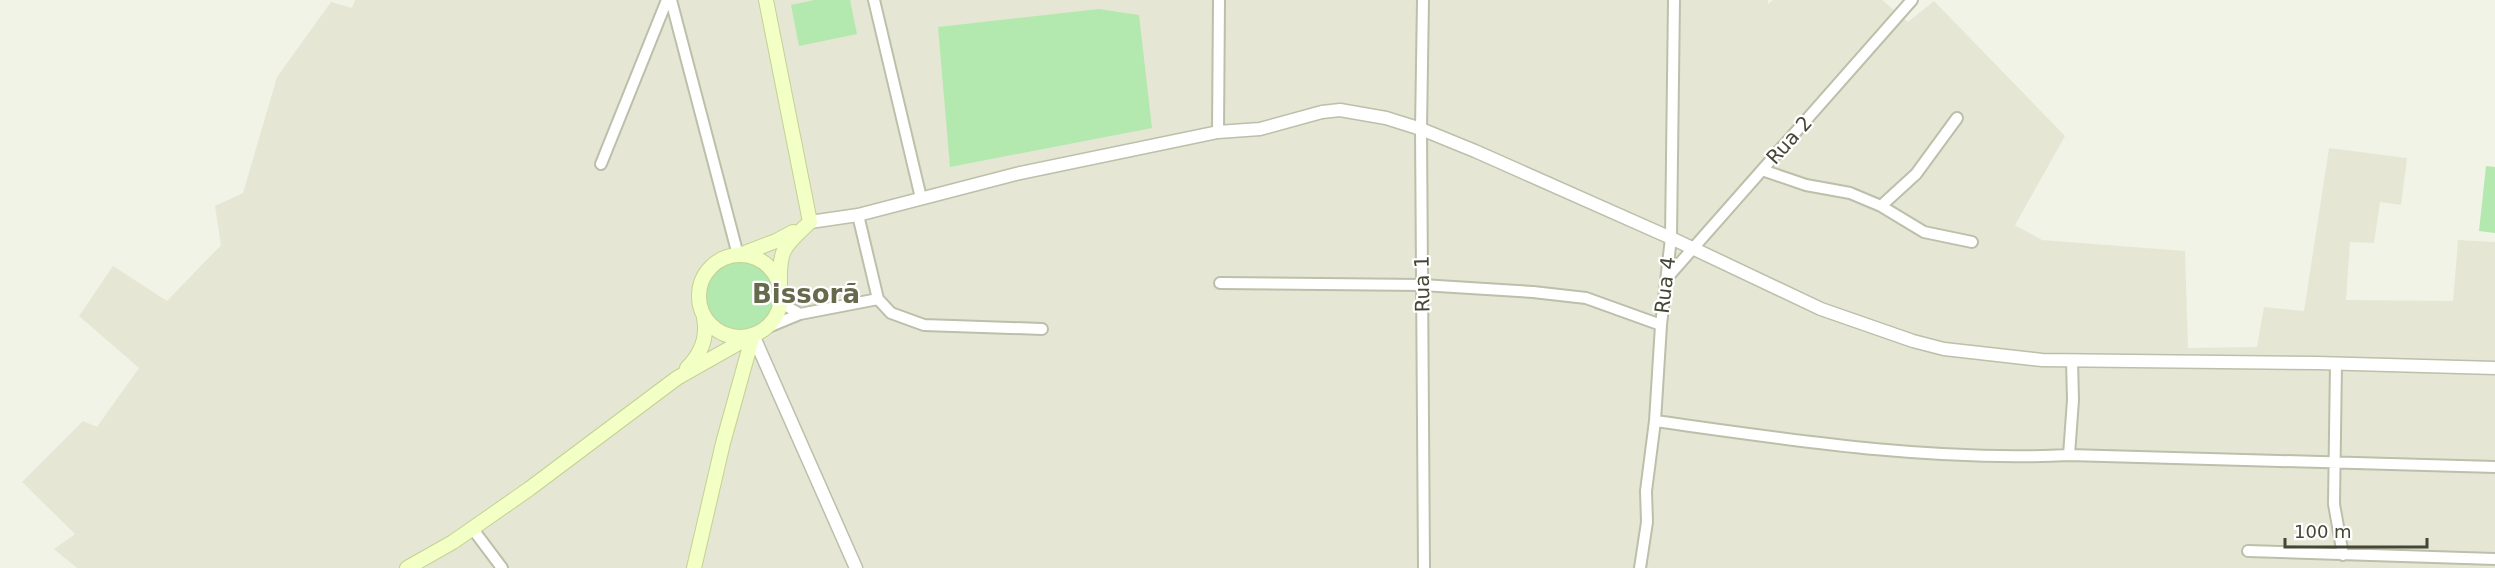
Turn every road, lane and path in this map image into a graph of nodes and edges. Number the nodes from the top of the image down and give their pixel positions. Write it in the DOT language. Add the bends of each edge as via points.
graph roads {
  1 [pos="669,0"];
  2 [pos="766,0"];
  3 [pos="874,0"];
  4 [pos="1219,0"];
  5 [pos="1423,0"];
  6 [pos="1674,0"];
  7 [pos="1912,0"];
  8 [pos="1957,118"];
  9 [pos="1421,129"];
  10 [pos="1218,132"];
  11 [pos="601,164"];
  12 [pos="1762,170"];
  13 [pos="921,198"];
  14 [pos="1881,206"];
  15 [pos="858,214"];
  16 [pos="810,222"];
  17 [pos="1671,238"];
  18 [pos="1972,242"];
  19 [pos="1693,249"];
  20 [pos="739,255"];
  21 [pos="1666,279"];
  22 [pos="1220,283"];
  23 [pos="1422,285"];
  24 [pos="780,291"];
  25 [pos="878,299"];
  26 [pos="800,314"];
  27 [pos="704,316"];
  28 [pos="1660,325"];
  29 [pos="766,328"];
  30 [pos="1042,329"];
  31 [pos="753,335"];
  32 [pos="2072,360"];
  33 [pos="2336,364"];
  34 [pos="2495,368"];
  35 [pos="677,378"];
  36 [pos="1655,422"];
  37 [pos="2069,454"];
  38 [pos="2334,463"];
  39 [pos="2495,467"];
  40 [pos="472,528"];
  41 [pos="2248,551"];
  42 [pos="2343,555"];
  43 [pos="2495,559"];
  44 [pos="407,568"];
  45 [pos="502,568"];
  46 [pos="694,568"];
  47 [pos="856,568"];
  48 [pos="1424,568"];
  49 [pos="1640,568"];
  1 -- 11 [label="street"];
  1 -- 20 [label="street"];
  2 -- 16 [label="main road"];
  3 -- 13 [label="street"];
  4 -- 10 [label="street"];
  5 -- 9 [label="street, Rua 1"];
  6 -- 17 [label="street, Rua 4"];
  7 -- 12 [label="street, Rua 2"];
  8 -- 14 [label="street" via="1916,174"];
  9 -- 10 [label="street" via="1340,110 1260,129"];
  9 -- 17 [label="street"];
  9 -- 23 [label="street, Rua 1"];
  10 -- 13 [label="street"];
  12 -- 14 [label="street" via="1806,185 1850,193"];
  12 -- 19 [label="street, Rua 2"];
  13 -- 15 [label="street"];
  14 -- 18 [label="street" via="1924,232"];
  15 -- 16 [label="street"];
  15 -- 25 [label="street"];
  16 -- 20 [label="main road"];
  16 -- 24 [label="main road" via="781,254"];
  17 -- 19 [label="street"];
  17 -- 21 [label="street, Rua 4"];
  19 -- 21 [label="street, Rua 2"];
  19 -- 32 [label="street" via="1821,309 1913,341 1999,356"];
  20 -- 24 [label="main road" via="765,263 776,276"];
  20 -- 27 [label="main road" via="717,262 704,275 698,293"];
  21 -- 28 [label="street, Rua 4"];
  22 -- 23 [label="street"];
  23 -- 28 [label="street" via="1586,298"];
  23 -- 48 [label="street, Rua 1"];
  24 -- 26 [label="street" via="788,307"];
  24 -- 29 [label="main road" via="776,316"];
  25 -- 26 [label="street"];
  25 -- 30 [label="street" via="891,313 924,325"];
  26 -- 29 [label="street"];
  27 -- 31 [label="main road" via="726,336"];
  27 -- 35 [label="main road" via="706,332 701,350"];
  28 -- 36 [label="street, Rua 4"];
  29 -- 31 [label="main road"];
  31 -- 35 [label="main road"];
  31 -- 46 [label="main road"];
  31 -- 47 [label="street"];
  32 -- 33 [label="street"];
  32 -- 37 [label="street"];
  33 -- 34 [label="street"];
  33 -- 38 [label="street"];
  35 -- 40 [label="main road"];
  36 -- 37 [label="street" via="1878,449 2023,457"];
  36 -- 49 [label="street, Rua 4"];
  37 -- 38 [label="street"];
  38 -- 39 [label="street"];
  38 -- 42 [label="street" via="2334,504"];
  40 -- 44 [label="main road"];
  40 -- 45 [label="street"];
  41 -- 42 [label="street"];
  42 -- 43 [label="street"];
}
